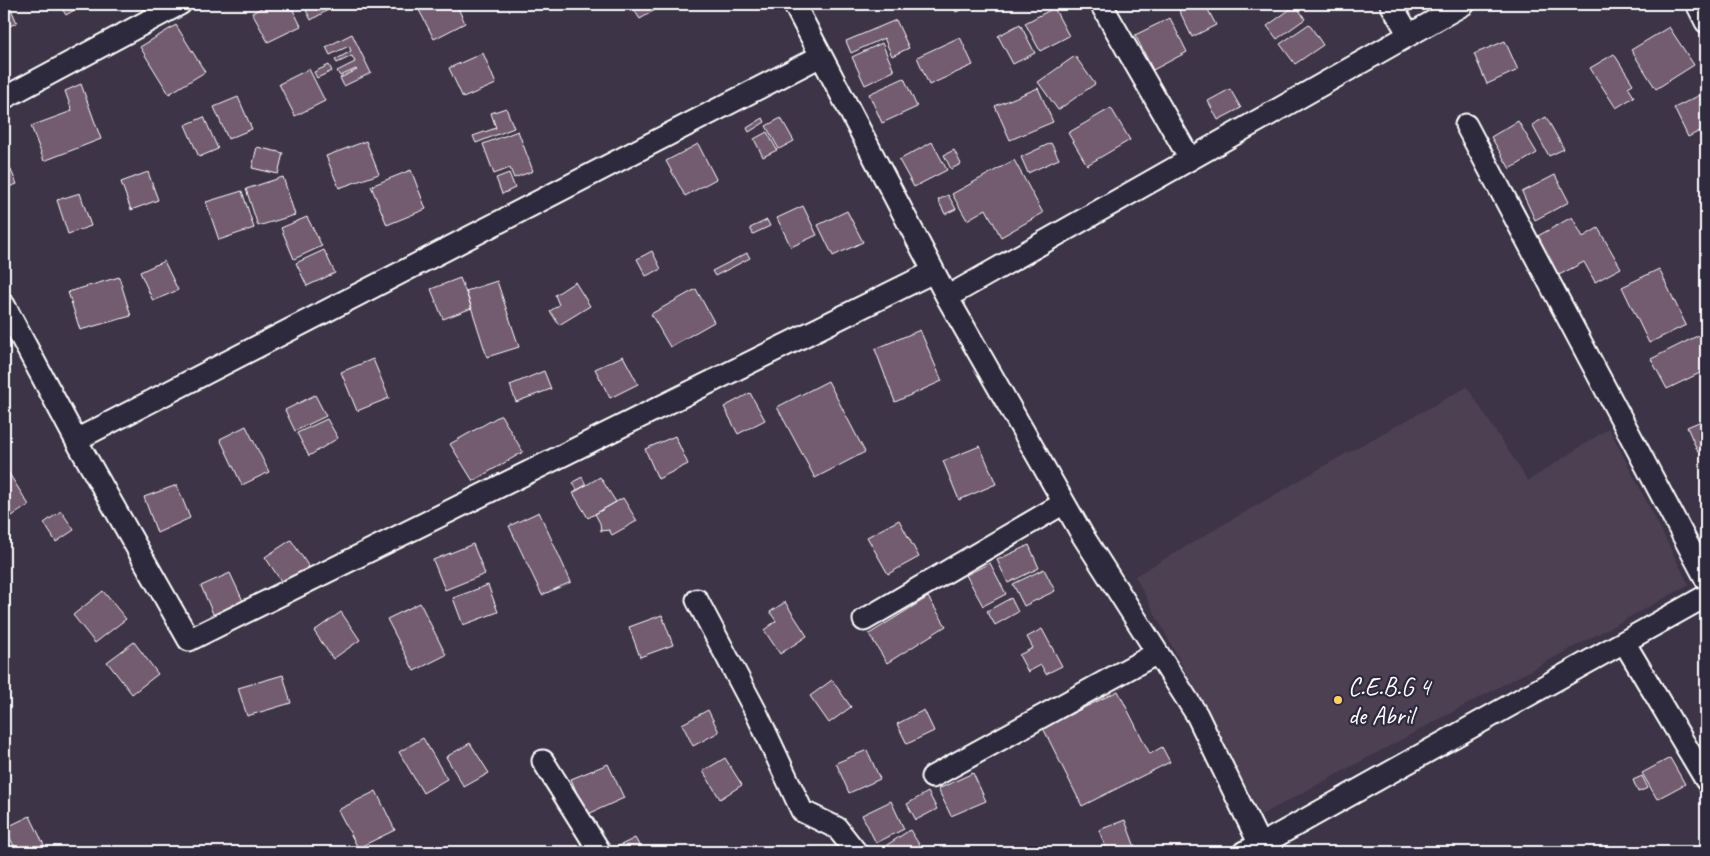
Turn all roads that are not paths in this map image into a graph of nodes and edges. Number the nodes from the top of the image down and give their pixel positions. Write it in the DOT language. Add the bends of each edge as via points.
graph roads {
  1 [pos="180,4"];
  2 [pos="794,4"];
  3 [pos="1101,4"];
  4 [pos="1391,4"];
  5 [pos="1464,4"];
  6 [pos="1696,4"];
  7 [pos="1706,22"];
  8 [pos="1409,35"];
  9 [pos="821,56"];
  10 [pos="4,98"];
  11 [pos="1466,125"];
  12 [pos="1190,159"];
  13 [pos="933,272"];
  14 [pos="947,298"];
  15 [pos="4,305"];
  16 [pos="76,440"];
  17 [pos="1064,503"];
  18 [pos="1706,579"];
  19 [pos="1706,596"];
  20 [pos="697,600"];
  21 [pos="864,620"];
  22 [pos="1624,642"];
  23 [pos="1157,653"];
  24 [pos="542,761"];
  25 [pos="932,777"];
  26 [pos="1706,780"];
  27 [pos="1256,850"];
  28 [pos="600,852"];
  29 [pos="856,852"];
  1 -- 10 [label="street"];
  2 -- 9 [label="street"];
  3 -- 12 [label="street"];
  4 -- 8 [label="street"];
  5 -- 8 [label="street"];
  6 -- 7 [label="street"];
  8 -- 12 [label="street"];
  9 -- 13 [label="street"];
  9 -- 16 [label="street"];
  11 -- 18 [label="street"];
  12 -- 14 [label="street"];
  13 -- 14 [label="street"];
  13 -- 16 [label="street" via="189,640"];
  14 -- 17 [label="street"];
  15 -- 16 [label="street"];
  17 -- 21 [label="street"];
  17 -- 23 [label="street"];
  19 -- 22 [label="street"];
  20 -- 29 [label="street" via="756,712 802,811 837,828"];
  22 -- 26 [label="street"];
  22 -- 27 [label="street"];
  23 -- 25 [label="street"];
  23 -- 27 [label="street" via="1197,715"];
  24 -- 28 [label="street"];
}
